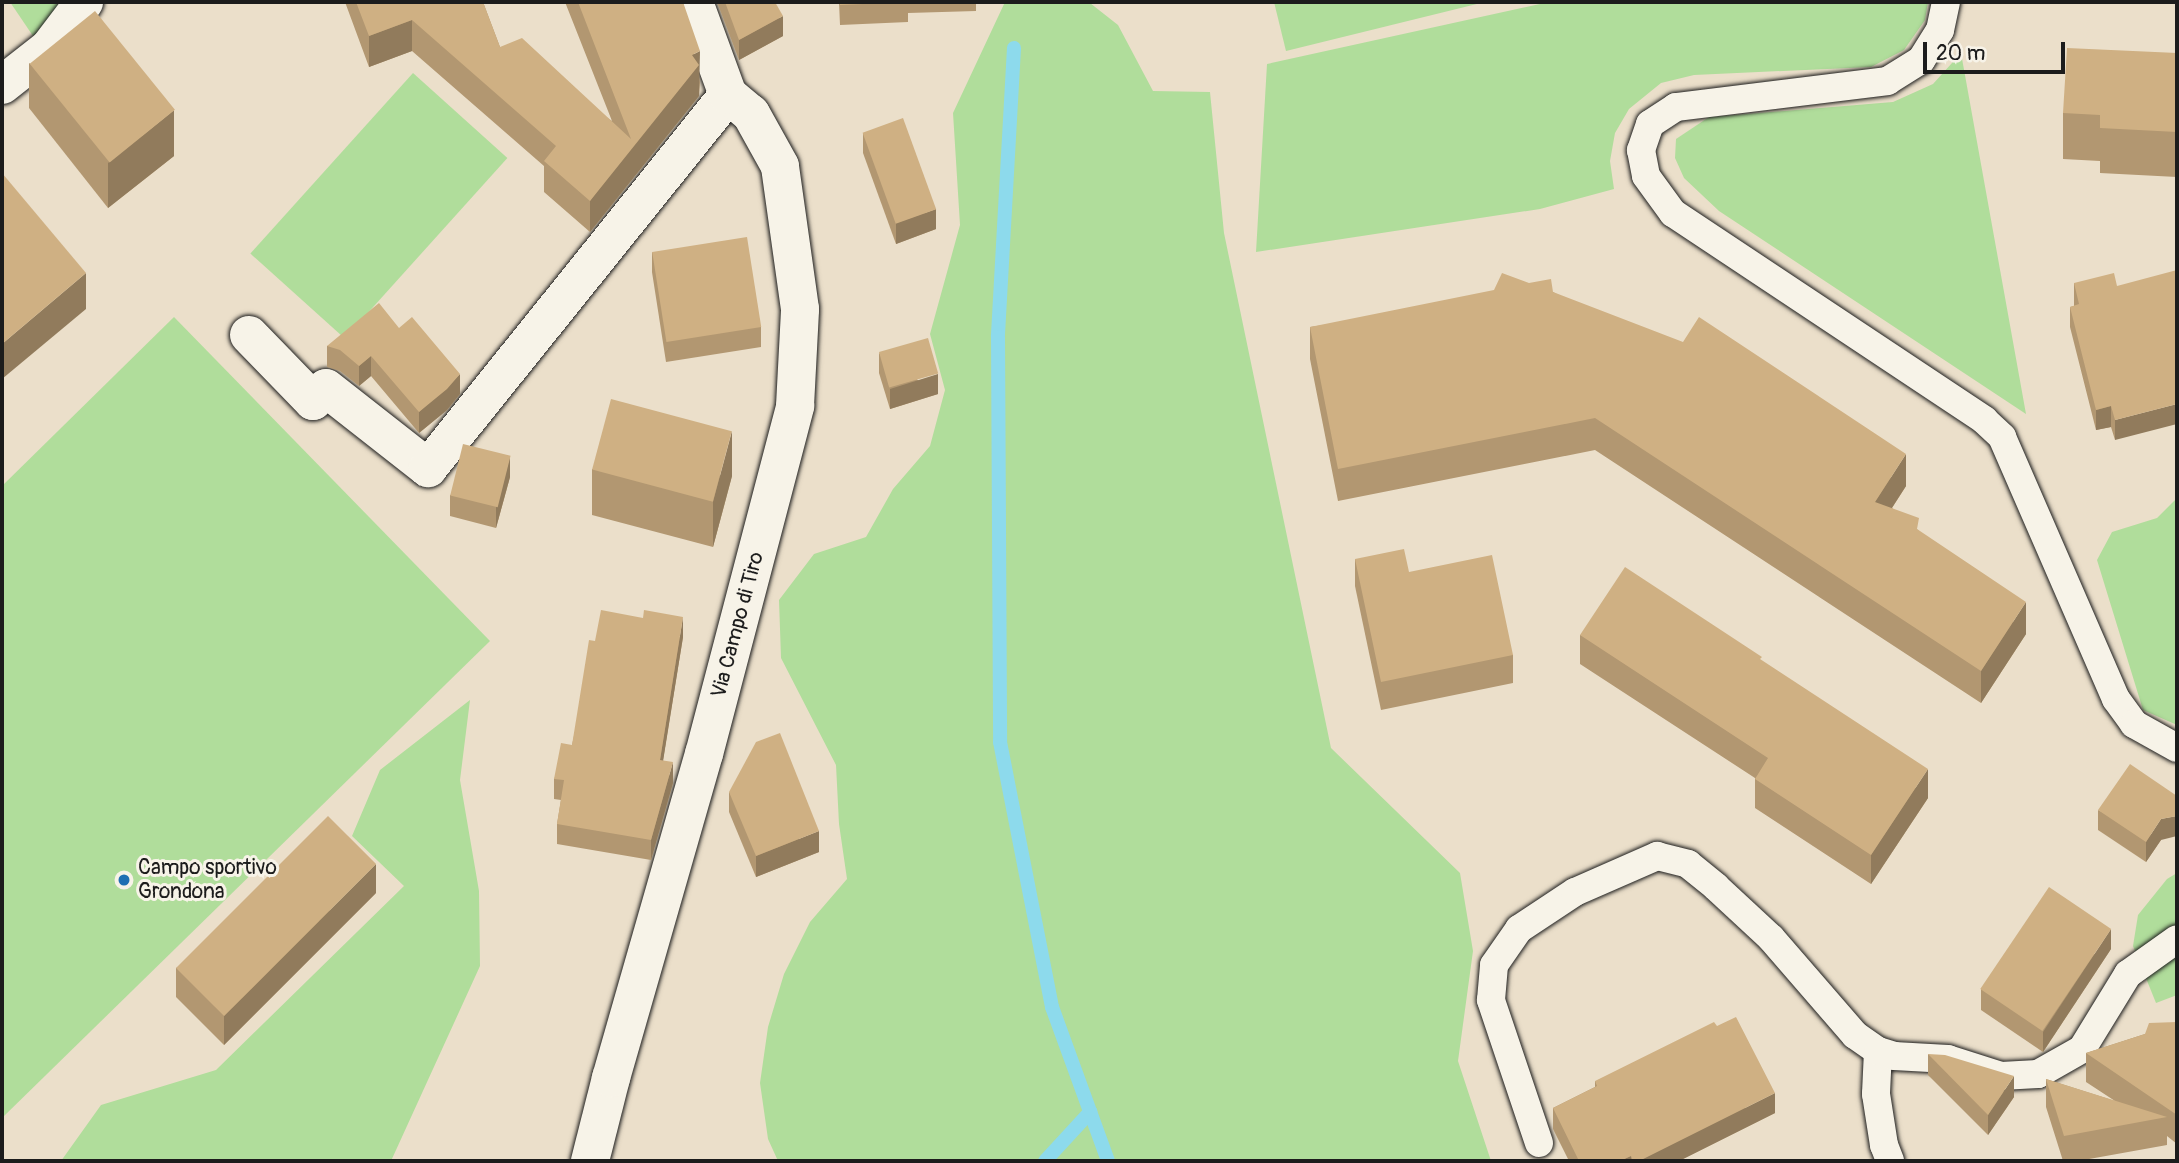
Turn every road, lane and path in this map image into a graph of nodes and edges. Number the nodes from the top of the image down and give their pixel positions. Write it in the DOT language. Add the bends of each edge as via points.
graph roads {
  1 [pos="84,2"];
  2 [pos="694,2"];
  3 [pos="1946,2"];
  4 [pos="2,85"];
  5 [pos="729,95"];
  6 [pos="249,335"];
  7 [pos="2177,748"];
  8 [pos="2177,939"];
  9 [pos="1878,1051"];
  10 [pos="1539,1143"];
  11 [pos="590,1161"];
  12 [pos="1890,1161"];
  1 -- 4 [label="street" via="49,48"];
  2 -- 5 [label="street, Via Campo di Tiro"];
  3 -- 7 [label="lane" via="1940,30 1920,60 1888,80 1676,107 1650,124 1641,150 1646,176 1673,213 2003,437 2116,699 2134,724"];
  5 -- 6 [label="street" via="428,468 326,388 313,401"];
  5 -- 11 [label="street, Via Campo di Tiro" via="751,114 780,166 800,309 795,406"];
  8 -- 9 [label="lane" via="2128,974 2082,1049 2038,1074 2001,1076 1948,1059"];
  9 -- 10 [label="lane" via="1855,1035 1771,938 1716,887 1688,864 1657,856 1575,892 1519,929 1494,965 1491,1000"];
  9 -- 12 [label="lane" via="1876,1094"];
}
